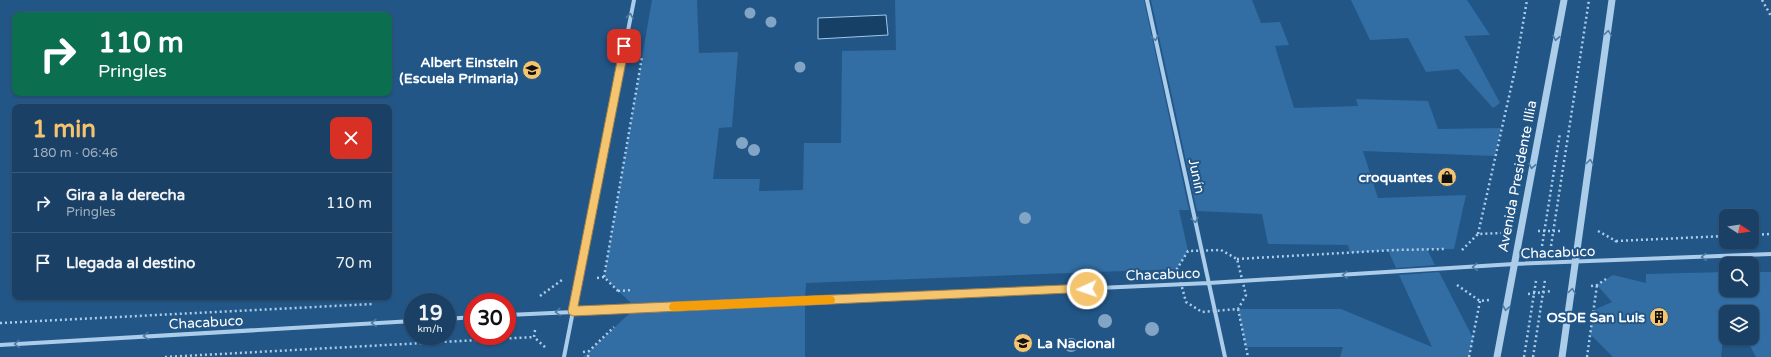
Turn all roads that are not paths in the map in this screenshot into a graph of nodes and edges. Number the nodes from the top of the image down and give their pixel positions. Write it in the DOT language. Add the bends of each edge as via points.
graph roads {
  1 [pos="634,0"];
  2 [pos="1147,0"];
  3 [pos="1564,0"];
  4 [pos="1612,0"];
  5 [pos="1771,254"];
  6 [pos="1576,262"];
  7 [pos="1514,264"];
  8 [pos="1209,284"];
  9 [pos="573,311"];
  10 [pos="516,314"];
  11 [pos="404,322"];
  12 [pos="0,345"];
  13 [pos="564,357"];
  14 [pos="1225,357"];
  15 [pos="1497,357"];
  16 [pos="1562,357"];
  9 -- 1 [label="street, one-way"];
  2 -- 8 [label="street, Junín, one-way"];
  3 -- 7 [label="street, Avenida Presidente Illia, one-way"];
  6 -- 4 [label="street, one-way"];
  5 -- 6 [label="street, Chacabuco, one-way"];
  6 -- 7 [label="street, Chacabuco"];
  16 -- 6 [label="street, one-way"];
  7 -- 8 [label="street, Chacabuco, one-way"];
  7 -- 15 [label="street, Avenida Presidente Illia, one-way"];
  8 -- 9 [label="street, Chacabuco"];
  8 -- 14 [label="street, Junín"];
  9 -- 10 [label="street, Chacabuco, one-way"];
  9 -- 13 [label="street"];
  11 -- 12 [label="street, Chacabuco, one-way"];
}
